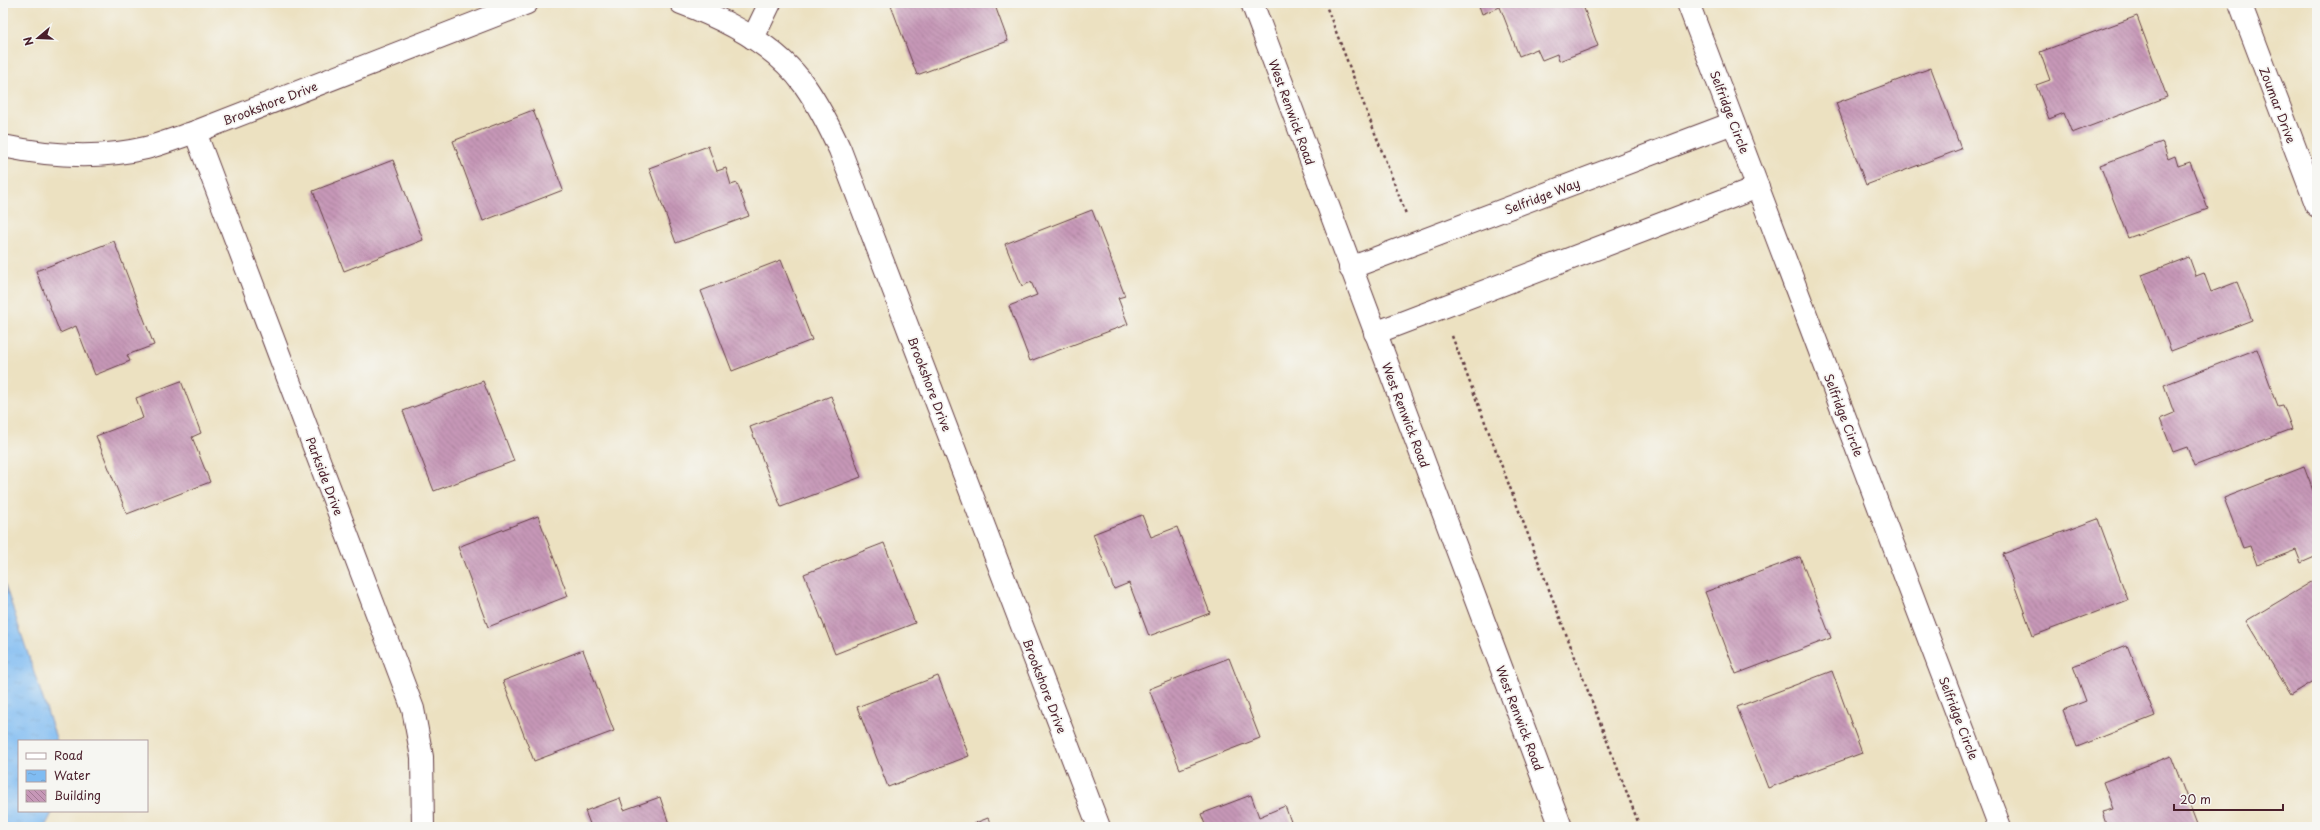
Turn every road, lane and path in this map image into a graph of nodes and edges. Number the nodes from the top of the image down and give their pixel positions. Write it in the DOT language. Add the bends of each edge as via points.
graph roads {
  1 [pos="527,3"];
  2 [pos="681,3"];
  3 [pos="770,3"];
  4 [pos="1252,3"];
  5 [pos="1325,3"];
  6 [pos="1688,3"];
  7 [pos="2240,3"];
  8 [pos="753,38"];
  9 [pos="1734,123"];
  10 [pos="195,132"];
  11 [pos="3,146"];
  12 [pos="1758,187"];
  13 [pos="2317,206"];
  14 [pos="1417,244"];
  15 [pos="1350,268"];
  16 [pos="1441,309"];
  17 [pos="1375,333"];
  18 [pos="423,827"];
  19 [pos="1099,827"];
  20 [pos="1561,827"];
  21 [pos="1640,827"];
  22 [pos="2000,827"];
  1 -- 10 [label="street, Brookshore Drive"];
  2 -- 8 [label="street, Brookshore Drive" via="715,16"];
  3 -- 8 [label="street"];
  4 -- 15 [label="street, West Renwick Road"];
  5 -- 14 [label="path"];
  6 -- 9 [label="street, Selfridge Circle"];
  7 -- 13 [label="street, Zoumar Drive"];
  8 -- 19 [label="street, Brookshore Drive" via="804,84 824,115 840,150"];
  9 -- 12 [label="street, Selfridge Circle"];
  9 -- 14 [label="street, Selfridge Way"];
  10 -- 11 [label="street, Brookshore Drive" via="146,148 100,154 62,154"];
  10 -- 18 [label="street, Parkside Drive" via="414,709 422,757"];
  12 -- 16 [label="street"];
  12 -- 22 [label="street, Selfridge Circle"];
  14 -- 15 [label="street, Selfridge Way"];
  15 -- 17 [label="street, West Renwick Road"];
  16 -- 17 [label="street"];
  16 -- 21 [label="path"];
  17 -- 20 [label="street, West Renwick Road"];
}
